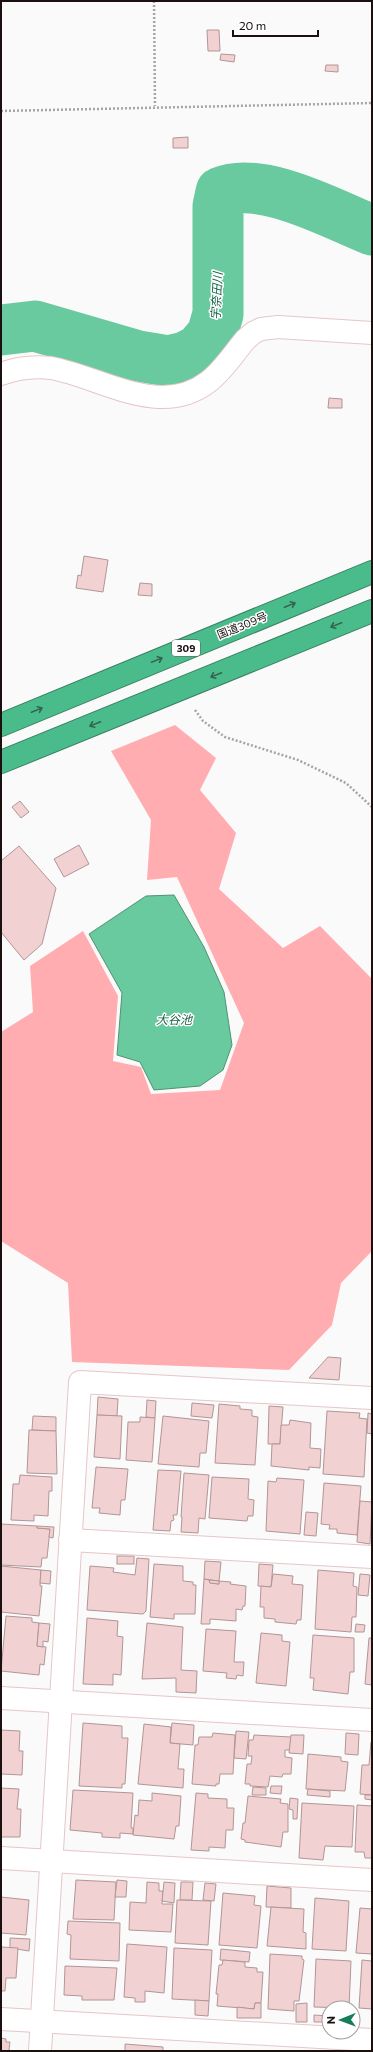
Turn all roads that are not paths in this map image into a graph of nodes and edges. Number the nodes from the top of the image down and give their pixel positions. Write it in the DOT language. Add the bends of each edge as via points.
graph roads {
  1 [pos="372,333"];
  2 [pos="1,374"];
  3 [pos="372,572"];
  4 [pos="372,611"];
  5 [pos="1,724"];
  6 [pos="1,762"];
  7 [pos="372,1398"];
  8 [pos="70,1540"];
  9 [pos="372,1557"];
  10 [pos="1,1698"];
  11 [pos="61,1702"];
  12 [pos="372,1720"];
  13 [pos="1,1858"];
  14 [pos="52,1861"];
  15 [pos="372,1880"];
  16 [pos="1,2018"];
  17 [pos="42,2021"];
  18 [pos="372,2040"];
  19 [pos="40,2051"];
  1 -- 2 [label="street" via="278,327 261,329 246,339 208,382 196,390 167,397 129,393 50,368 26,368"];
  5 -- 3 [label="highway, 国道309号 / 309, one-way"];
  4 -- 6 [label="highway, one-way"];
  7 -- 8 [label="street" via="80,1382"];
  8 -- 9 [label="street"];
  8 -- 11 [label="street"];
  10 -- 11 [label="street"];
  11 -- 12 [label="street"];
  11 -- 14 [label="street"];
  13 -- 14 [label="street"];
  14 -- 15 [label="street"];
  14 -- 17 [label="street"];
  16 -- 17 [label="street"];
  17 -- 18 [label="street"];
  17 -- 19 [label="street"];
}
